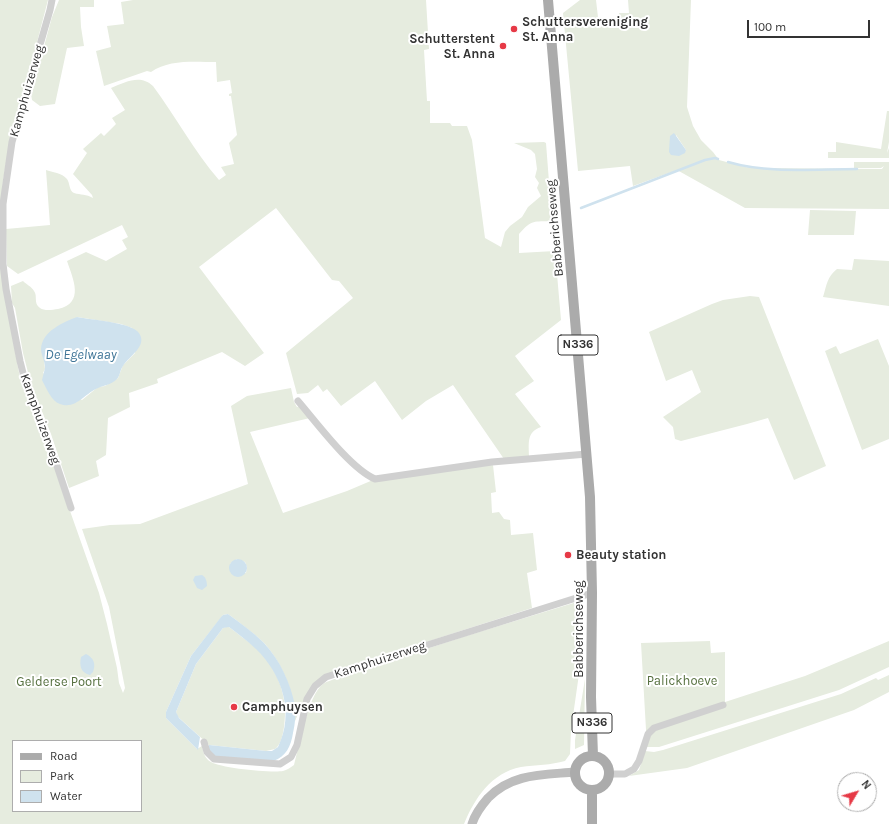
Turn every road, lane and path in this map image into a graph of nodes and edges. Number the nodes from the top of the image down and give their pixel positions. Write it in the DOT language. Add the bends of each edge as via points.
graph roads {
  1 [pos="52,0"];
  2 [pos="548,0"];
  3 [pos="298,401"];
  4 [pos="587,454"];
  5 [pos="70,508"];
  6 [pos="592,593"];
  7 [pos="723,705"];
  8 [pos="204,742"];
  9 [pos="593,756"];
  10 [pos="575,772"];
  11 [pos="610,774"];
  12 [pos="592,790"];
  13 [pos="472,824"];
  14 [pos="592,824"];
  1 -- 5 [label="street, Kamphuizerweg" via="12,142 3,204 3,264 27,389 52,451"];
  2 -- 4 [label="main road, Babberichseweg / N336"];
  3 -- 4 [label="street" via="347,458 363,473 375,479 492,462"];
  4 -- 6 [label="main road, Babberichseweg / N336"];
  6 -- 8 [label="street, Kamphuizerweg" via="326,677 315,686 307,699 297,745 291,757 280,764 214,759 207,752"];
  6 -- 9 [label="main road, Babberichseweg / N336"];
  7 -- 11 [label="street" via="654,728 648,734 640,761 634,769 628,773"];
  9 -- 10 [label="main road" via="580,760"];
  9 -- 11 [label="main road" via="605,761"];
  10 -- 12 [label="main road" via="580,785"];
  10 -- 13 [label="main road" via="523,777 508,783 483,803"];
  11 -- 12 [label="main road" via="604,786"];
  12 -- 14 [label="main road"];
}
